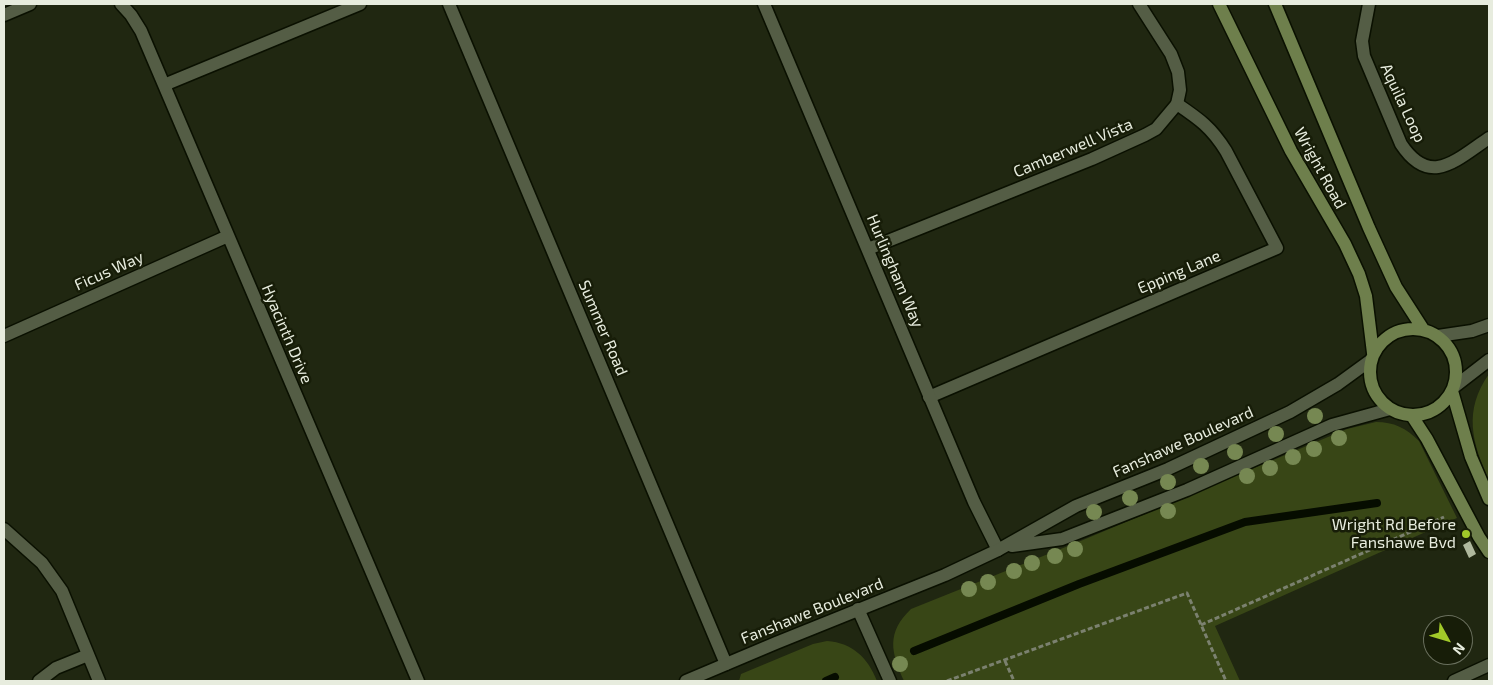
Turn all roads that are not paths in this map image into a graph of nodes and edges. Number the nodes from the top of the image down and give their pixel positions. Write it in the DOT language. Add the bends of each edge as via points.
graph roads {
  1 [pos="30,4"];
  2 [pos="121,4"];
  3 [pos="360,4"];
  4 [pos="450,4"];
  5 [pos="764,4"];
  6 [pos="1139,4"];
  7 [pos="1220,4"];
  8 [pos="1275,4"];
  9 [pos="1369,4"];
  10 [pos="4,15"];
  11 [pos="164,85"];
  12 [pos="1176,104"];
  13 [pos="1489,138"];
  14 [pos="228,236"];
  15 [pos="868,250"];
  16 [pos="1489,325"];
  17 [pos="1423,329"];
  18 [pos="4,336"];
  19 [pos="1438,336"];
  20 [pos="1372,357"];
  21 [pos="1489,360"];
  22 [pos="1453,389"];
  23 [pos="930,398"];
  24 [pos="1390,409"];
  25 [pos="1412,416"];
  26 [pos="1489,499"];
  27 [pos="4,530"];
  28 [pos="1001,549"];
  29 [pos="1489,552"];
  30 [pos="858,609"];
  31 [pos="88,655"];
  32 [pos="726,664"];
  33 [pos="1489,665"];
  34 [pos="39,681"];
  35 [pos="100,681"];
  36 [pos="418,681"];
  37 [pos="686,681"];
  38 [pos="890,681"];
  39 [pos="1454,681"];
  1 -- 10 [label="street"];
  2 -- 11 [label="street, Hyacinth Drive" via="137,24"];
  3 -- 11 [label="street"];
  4 -- 32 [label="street, Summer Road"];
  5 -- 15 [label="street, Hurlingham Way"];
  6 -- 12 [label="street" via="1172,54 1180,90"];
  7 -- 20 [label="main road, Wright Road" via="1291,151 1359,274 1366,296"];
  8 -- 17 [label="main road, Wright Road" via="1369,228 1396,287"];
  9 -- 13 [label="street, Aquila Loop" via="1362,41 1364,56 1400,144 1408,155 1418,164 1442,167"];
  11 -- 14 [label="street, Hyacinth Drive"];
  12 -- 15 [label="street, Camberwell Vista" via="1163,122 1145,136"];
  12 -- 23 [label="street, Epping Lane" via="1207,125 1217,136 1277,248"];
  14 -- 18 [label="street, Ficus Way"];
  14 -- 36 [label="street, Hyacinth Drive"];
  15 -- 23 [label="street, Hurlingham Way"];
  16 -- 19 [label="street"];
  17 -- 19 [label="main road"];
  17 -- 20 [label="main road" via="1394,332 1379,345"];
  19 -- 22 [label="main road" via="1451,350 1454,359 1456,378"];
  20 -- 24 [label="main road" via="1369,374 1372,388"];
  20 -- 28 [label="street, Fanshawe Boulevard" via="1338,384 1290,412 1168,469 1076,506"];
  21 -- 22 [label="street"];
  22 -- 25 [label="main road" via="1440,406"];
  22 -- 26 [label="main road" via="1471,457"];
  23 -- 28 [label="street, Hurlingham Way" via="974,502"];
  24 -- 25 [label="main road"];
  24 -- 28 [label="street, Fanshawe Boulevard" via="1332,425 1186,490 1062,539"];
  25 -- 29 [label="main road"];
  27 -- 31 [label="street" via="51,574 62,591"];
  28 -- 30 [label="street, Fanshawe Boulevard"];
  30 -- 32 [label="street, Fanshawe Boulevard"];
  30 -- 38 [label="street"];
  31 -- 34 [label="street" via="56,668"];
  31 -- 35 [label="street"];
  32 -- 37 [label="street, Fanshawe Boulevard"];
  33 -- 39 [label="street"];
}
